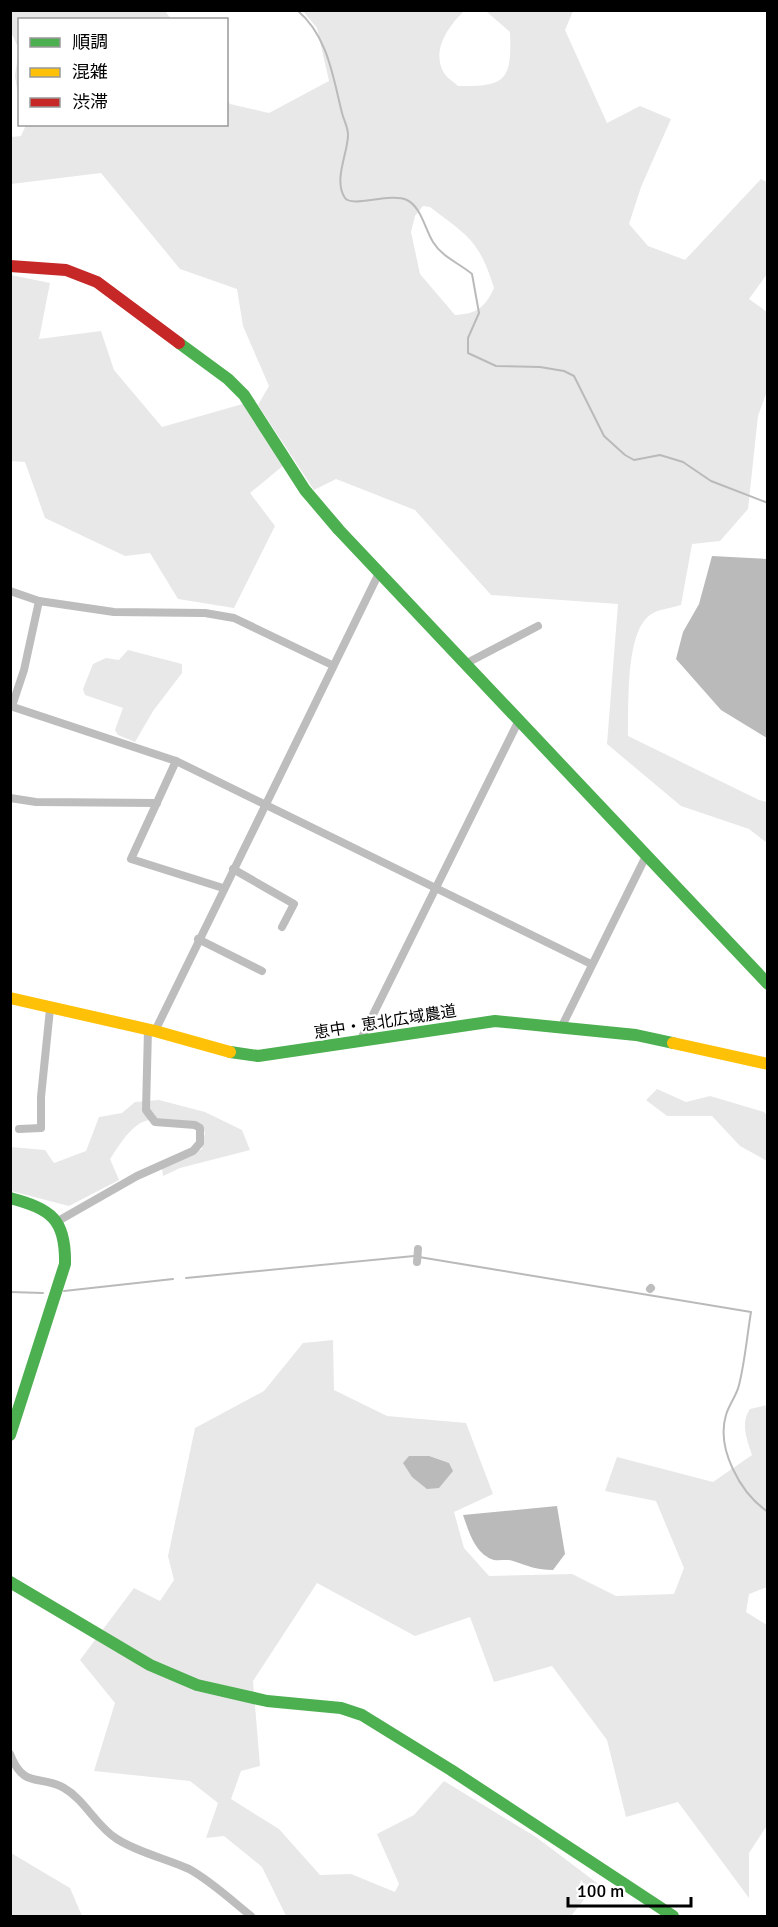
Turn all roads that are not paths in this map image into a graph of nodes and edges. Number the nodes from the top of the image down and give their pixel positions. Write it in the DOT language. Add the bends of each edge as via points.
graph roads {
  1 [pos="10,266"];
  2 [pos="380,571"];
  3 [pos="10,591"];
  4 [pos="39,601"];
  5 [pos="537,626"];
  6 [pos="465,664"];
  7 [pos="332,665"];
  8 [pos="11,706"];
  9 [pos="519,720"];
  10 [pos="176,760"];
  11 [pos="10,798"];
  12 [pos="157,803"];
  13 [pos="266,805"];
  14 [pos="646,855"];
  15 [pos="233,869"];
  16 [pos="223,888"];
  17 [pos="436,889"];
  18 [pos="282,927"];
  19 [pos="198,939"];
  20 [pos="591,964"];
  21 [pos="262,971"];
  22 [pos="768,984"];
  23 [pos="10,998"];
  24 [pos="50,1009"];
  25 [pos="562,1026"];
  26 [pos="151,1030"];
  27 [pos="360,1041"];
  28 [pos="768,1064"];
  29 [pos="19,1129"];
  30 [pos="10,1198"];
  31 [pos="58,1221"];
  32 [pos="418,1250"];
  33 [pos="417,1262"];
  34 [pos="10,1436"];
  35 [pos="10,1582"];
  36 [pos="10,1754"];
  37 [pos="251,1917"];
  38 [pos="673,1917"];
  1 -- 2 [label="street" via="66,270 97,282 228,379 244,395 304,490"];
  2 -- 6 [label="street"];
  2 -- 7 [label="street"];
  3 -- 4 [label="street"];
  4 -- 7 [label="street" via="114,612 205,613 234,618"];
  4 -- 8 [label="street" via="24,670"];
  5 -- 6 [label="street"];
  6 -- 9 [label="street"];
  7 -- 13 [label="street"];
  8 -- 10 [label="street"];
  9 -- 14 [label="street"];
  9 -- 17 [label="street"];
  10 -- 12 [label="street"];
  10 -- 13 [label="street"];
  11 -- 12 [label="street" via="36,802"];
  12 -- 16 [label="street" via="131,859"];
  13 -- 15 [label="street"];
  13 -- 17 [label="street"];
  14 -- 20 [label="street"];
  14 -- 22 [label="street"];
  15 -- 16 [label="street"];
  15 -- 18 [label="street" via="294,904"];
  16 -- 19 [label="street"];
  17 -- 20 [label="street"];
  17 -- 27 [label="street"];
  19 -- 21 [label="street"];
  19 -- 26 [label="street"];
  20 -- 25 [label="street"];
  23 -- 24 [label="street, 恵中・恵北広域農道"];
  24 -- 26 [label="street, 恵中・恵北広域農道"];
  24 -- 29 [label="street" via="41,1128"];
  25 -- 27 [label="street, 恵中・恵北広域農道" via="495,1021"];
  25 -- 28 [label="street, 恵中・恵北広域農道" via="636,1035"];
  26 -- 27 [label="street, 恵中・恵北広域農道" via="258,1056"];
  26 -- 31 [label="street" via="146,1110 155,1122 200,1128 200,1143"];
  30 -- 31 [label="street" via="42,1208"];
  31 -- 34 [label="street" via="66,1239 65,1264"];
  32 -- 33 [label="street"];
  35 -- 38 [label="street" via="150,1665 197,1685 267,1701 341,1708 362,1715 443,1764"];
  36 -- 37 [label="street" via="23,1775 64,1788 116,1839 189,1870"];
}
